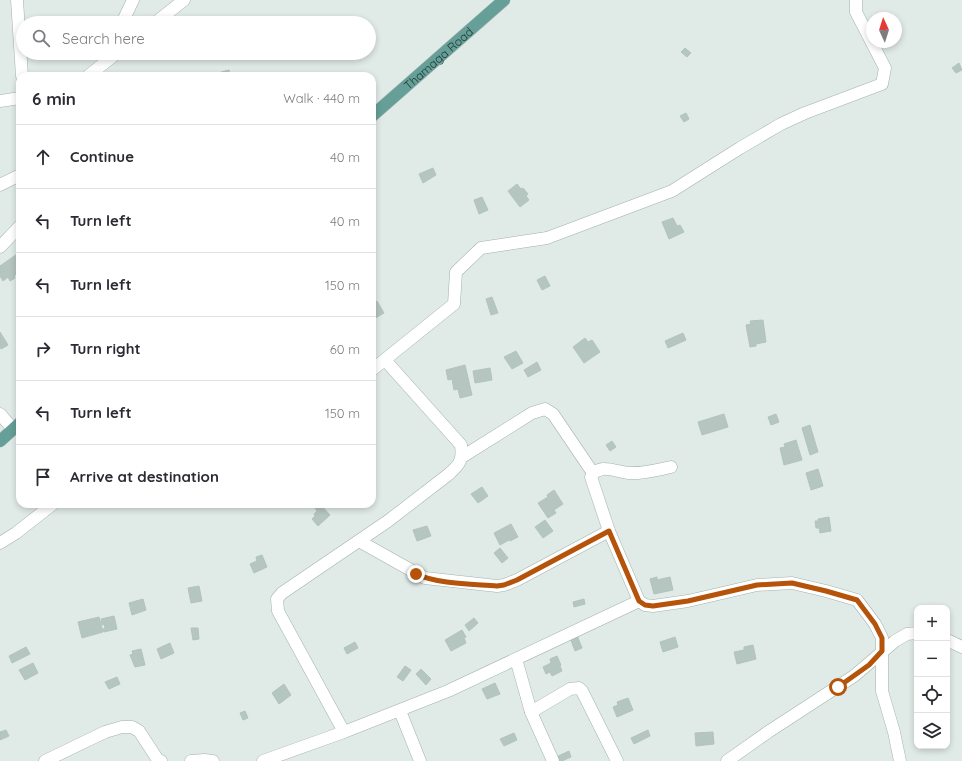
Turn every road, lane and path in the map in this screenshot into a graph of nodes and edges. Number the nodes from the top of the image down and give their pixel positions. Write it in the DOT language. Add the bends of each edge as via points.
graph roads {
  1 [pos="17,0"];
  2 [pos="134,0"];
  3 [pos="184,0"];
  4 [pos="504,0"];
  5 [pos="856,0"];
  6 [pos="18,16"];
  7 [pos="126,16"];
  8 [pos="164,16"];
  9 [pos="21,60"];
  10 [pos="99,60"];
  11 [pos="108,60"];
  12 [pos="22,72"];
  13 [pos="91,72"];
  14 [pos="93,72"];
  15 [pos="16,99"];
  16 [pos="0,101"];
  17 [pos="376,112"];
  18 [pos="16,177"];
  19 [pos="0,185"];
  20 [pos="16,230"];
  21 [pos="0,247"];
  22 [pos="385,360"];
  23 [pos="376,367"];
  24 [pos="0,414"];
  25 [pos="16,426"];
  26 [pos="0,441"];
  27 [pos="462,457"];
  28 [pos="671,467"];
  29 [pos="593,473"];
  30 [pos="48,508"];
  31 [pos="609,531"];
  32 [pos="359,541"];
  33 [pos="0,544"];
  34 [pos="639,601"];
  35 [pos="914,633"];
  36 [pos="949,641"];
  37 [pos="962,647"];
  38 [pos="882,651"];
  39 [pos="516,659"];
  40 [pos="400,711"];
  41 [pos="531,712"];
  42 [pos="344,732"];
  43 [pos="45,761"];
  44 [pos="159,761"];
  45 [pos="191,761"];
  46 [pos="213,761"];
  47 [pos="263,761"];
  48 [pos="420,761"];
  49 [pos="553,761"];
  50 [pos="617,761"];
  51 [pos="727,761"];
  52 [pos="900,761"];
  1 -- 6 [label="street"];
  2 -- 7 [label="street"];
  3 -- 8 [label="street"];
  4 -- 17 [label="main road, Thamaga Road"];
  5 -- 22 [label="street" via="856,12 885,68 882,84 805,112 740,148 672,191 547,238 481,248 456,272 454,304"];
  9 -- 12 [label="street"];
  10 -- 13 [label="street"];
  11 -- 14 [label="street"];
  15 -- 16 [label="street"];
  18 -- 19 [label="street"];
  20 -- 21 [label="street"];
  22 -- 23 [label="street"];
  22 -- 27 [label="street" via="461,445"];
  24 -- 25 [label="street"];
  25 -- 26 [label="main road"];
  27 -- 29 [label="street" via="532,413 545,408 553,414"];
  27 -- 32 [label="street" via="449,474"];
  28 -- 29 [label="street" via="641,473 611,471 605,468"];
  29 -- 31 [label="street" via="591,477"];
  30 -- 33 [label="street"];
  31 -- 32 [label="street" via="517,580 497,586 425,578"];
  31 -- 34 [label="street"];
  32 -- 42 [label="street" via="282,593 277,599 278,611"];
  34 -- 38 [label="street" via="653,606 688,601 757,585 792,583 857,600 882,638"];
  34 -- 39 [label="street"];
  35 -- 38 [label="street" via="907,634"];
  36 -- 37 [label="street"];
  38 -- 51 [label="street" via="854,676"];
  38 -- 52 [label="street" via="882,690"];
  39 -- 40 [label="street"];
  39 -- 41 [label="street"];
  40 -- 42 [label="street"];
  40 -- 48 [label="street"];
  41 -- 49 [label="street"];
  41 -- 50 [label="street" via="570,689 579,688"];
  42 -- 47 [label="street"];
  43 -- 44 [label="street" via="105,732 132,727 139,731"];
  45 -- 46 [label="street"];
}
